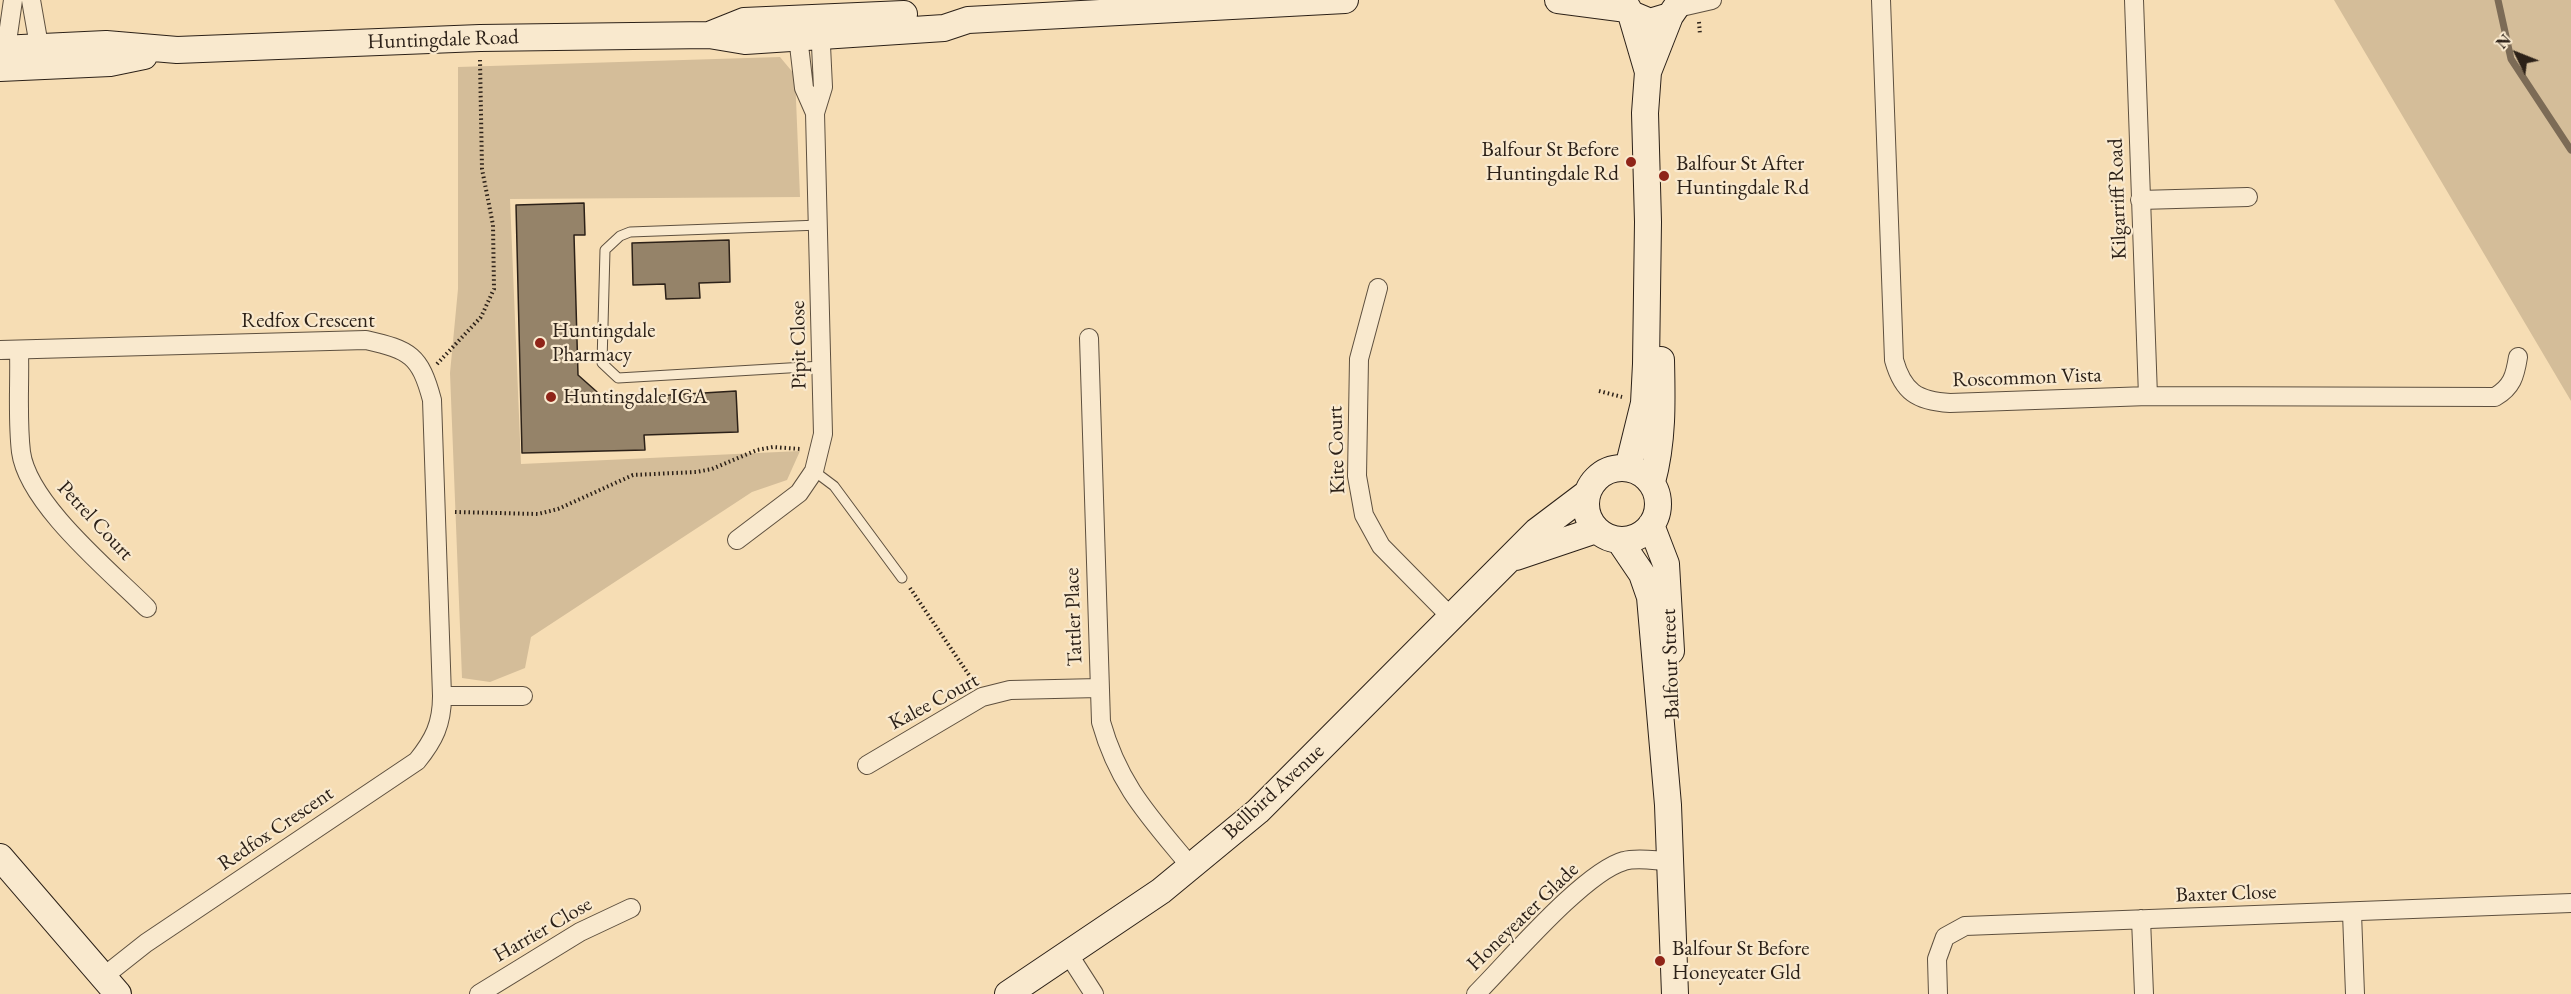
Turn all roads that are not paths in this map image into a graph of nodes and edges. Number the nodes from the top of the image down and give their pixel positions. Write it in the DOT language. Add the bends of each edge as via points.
graph roads {
  1 [pos="13,0"];
  2 [pos="31,0"];
  3 [pos="1345,0"];
  4 [pos="1558,0"];
  5 [pos="1712,0"];
  6 [pos="1881,0"];
  7 [pos="2134,0"];
  8 [pos="1627,8"];
  9 [pos="1676,8"];
  10 [pos="809,28"];
  11 [pos="41,56"];
  12 [pos="4,58"];
  13 [pos="1648,72"];
  14 [pos="2248,197"];
  15 [pos="2140,200"];
  16 [pos="1648,222"];
  17 [pos="820,225"];
  18 [pos="1378,288"];
  19 [pos="1089,338"];
  20 [pos="0,350"];
  21 [pos="19,350"];
  22 [pos="2518,357"];
  23 [pos="822,366"];
  24 [pos="2148,396"];
  25 [pos="1628,468"];
  26 [pos="814,471"];
  27 [pos="1652,482"];
  28 [pos="1586,494"];
  29 [pos="1651,525"];
  30 [pos="1607,535"];
  31 [pos="737,540"];
  32 [pos="1513,558"];
  33 [pos="902,578"];
  34 [pos="147,608"];
  35 [pos="1450,616"];
  36 [pos="1099,688"];
  37 [pos="442,696"];
  38 [pos="523,696"];
  39 [pos="867,765"];
  40 [pos="1668,805"];
  41 [pos="0,857"];
  42 [pos="1671,861"];
  43 [pos="1191,867"];
  44 [pos="2571,903"];
  45 [pos="630,908"];
  46 [pos="2352,913"];
  47 [pos="2141,919"];
  48 [pos="1069,955"];
  49 [pos="110,986"];
  50 [pos="479,994"];
  51 [pos="1008,994"];
  52 [pos="1094,994"];
  53 [pos="1476,994"];
  54 [pos="1675,994"];
  55 [pos="1938,994"];
  56 [pos="2144,994"];
  57 [pos="2355,994"];
  1 -- 12 [label="street"];
  2 -- 11 [label="street"];
  3 -- 10 [label="street, Huntingdale Road" via="968,20 944,28"];
  4 -- 8 [label="street"];
  5 -- 9 [label="street"];
  6 -- 24 [label="street, Roscommon Vista" via="1894,360 1899,377 1910,391 1927,402 1950,404"];
  7 -- 15 [label="street, Kilgarriff Road"];
  8 -- 9 [label="street" via="1650,22"];
  8 -- 13 [label="street"];
  9 -- 13 [label="street"];
  10 -- 11 [label="street, Huntingdale Road" via="745,41 709,35 480,38 177,50 110,63"];
  10 -- 17 [label="street, Pipit Close" via="823,87 815,113"];
  11 -- 12 [label="street, Huntingdale Road"];
  13 -- 16 [label="street"];
  14 -- 15 [label="street"];
  15 -- 24 [label="street, Kilgarriff Road"];
  16 -- 25 [label="street" via="1644,403"];
  16 -- 27 [label="street" via="1658,294 1663,405 1659,455"];
  17 -- 23 [label="street, Pipit Close"];
  17 -- 23 [label="lane" via="630,232 620,236 605,250 602,363 618,378"];
  18 -- 35 [label="street, Kite Court" via="1359,359 1357,476 1364,515 1382,546"];
  19 -- 36 [label="street, Tattler Place"];
  20 -- 21 [label="street, Redfox Crescent"];
  21 -- 34 [label="street, Petrel Court" via="21,453 31,483 45,505"];
  21 -- 37 [label="street, Redfox Crescent" via="366,340 400,348 424,372 432,400"];
  22 -- 24 [label="street, Roscommon Vista" via="2515,378 2506,391 2495,397"];
  23 -- 26 [label="street, Pipit Close" via="823,434"];
  25 -- 27 [label="street"];
  25 -- 28 [label="street" via="1617,467 1598,476"];
  26 -- 31 [label="street, Pipit Close" via="799,493"];
  26 -- 33 [label="lane" via="834,486"];
  27 -- 29 [label="street" via="1658,504"];
  28 -- 30 [label="street, Balfour Street" via="1586,513"];
  28 -- 32 [label="street, Bellbird Avenue" via="1537,531"];
  29 -- 30 [label="street" via="1637,536"];
  29 -- 40 [label="street, Balfour Street" via="1668,581 1674,733"];
  30 -- 32 [label="street, Bellbird Avenue"];
  30 -- 40 [label="street, Balfour Street" via="1642,574 1650,597"];
  32 -- 35 [label="street, Bellbird Avenue"];
  35 -- 43 [label="street, Bellbird Avenue" via="1288,783"];
  36 -- 39 [label="street, Kalee Court" via="1010,690 982,698"];
  36 -- 43 [label="street, Tattler Place" via="1101,722 1110,754 1129,792"];
  37 -- 38 [label="street"];
  37 -- 49 [label="street, Redfox Crescent" via="442,718 433,742 417,761 146,943"];
  40 -- 42 [label="street, Balfour Street"];
  41 -- 49 [label="street"];
  42 -- 53 [label="street, Honeyeater Glade" via="1625,860 1604,871 1579,890"];
  42 -- 54 [label="street, Balfour Street"];
  43 -- 48 [label="street, Bellbird Avenue"];
  44 -- 46 [label="street, Baxter Close"];
  45 -- 50 [label="street, Harrier Close" via="580,932"];
  46 -- 47 [label="street, Baxter Close"];
  46 -- 57 [label="street"];
  47 -- 55 [label="street, Baxter Close" via="1965,926 1945,937 1937,959"];
  47 -- 56 [label="street"];
  48 -- 51 [label="street, Bellbird Avenue"];
  48 -- 52 [label="street"];
}
